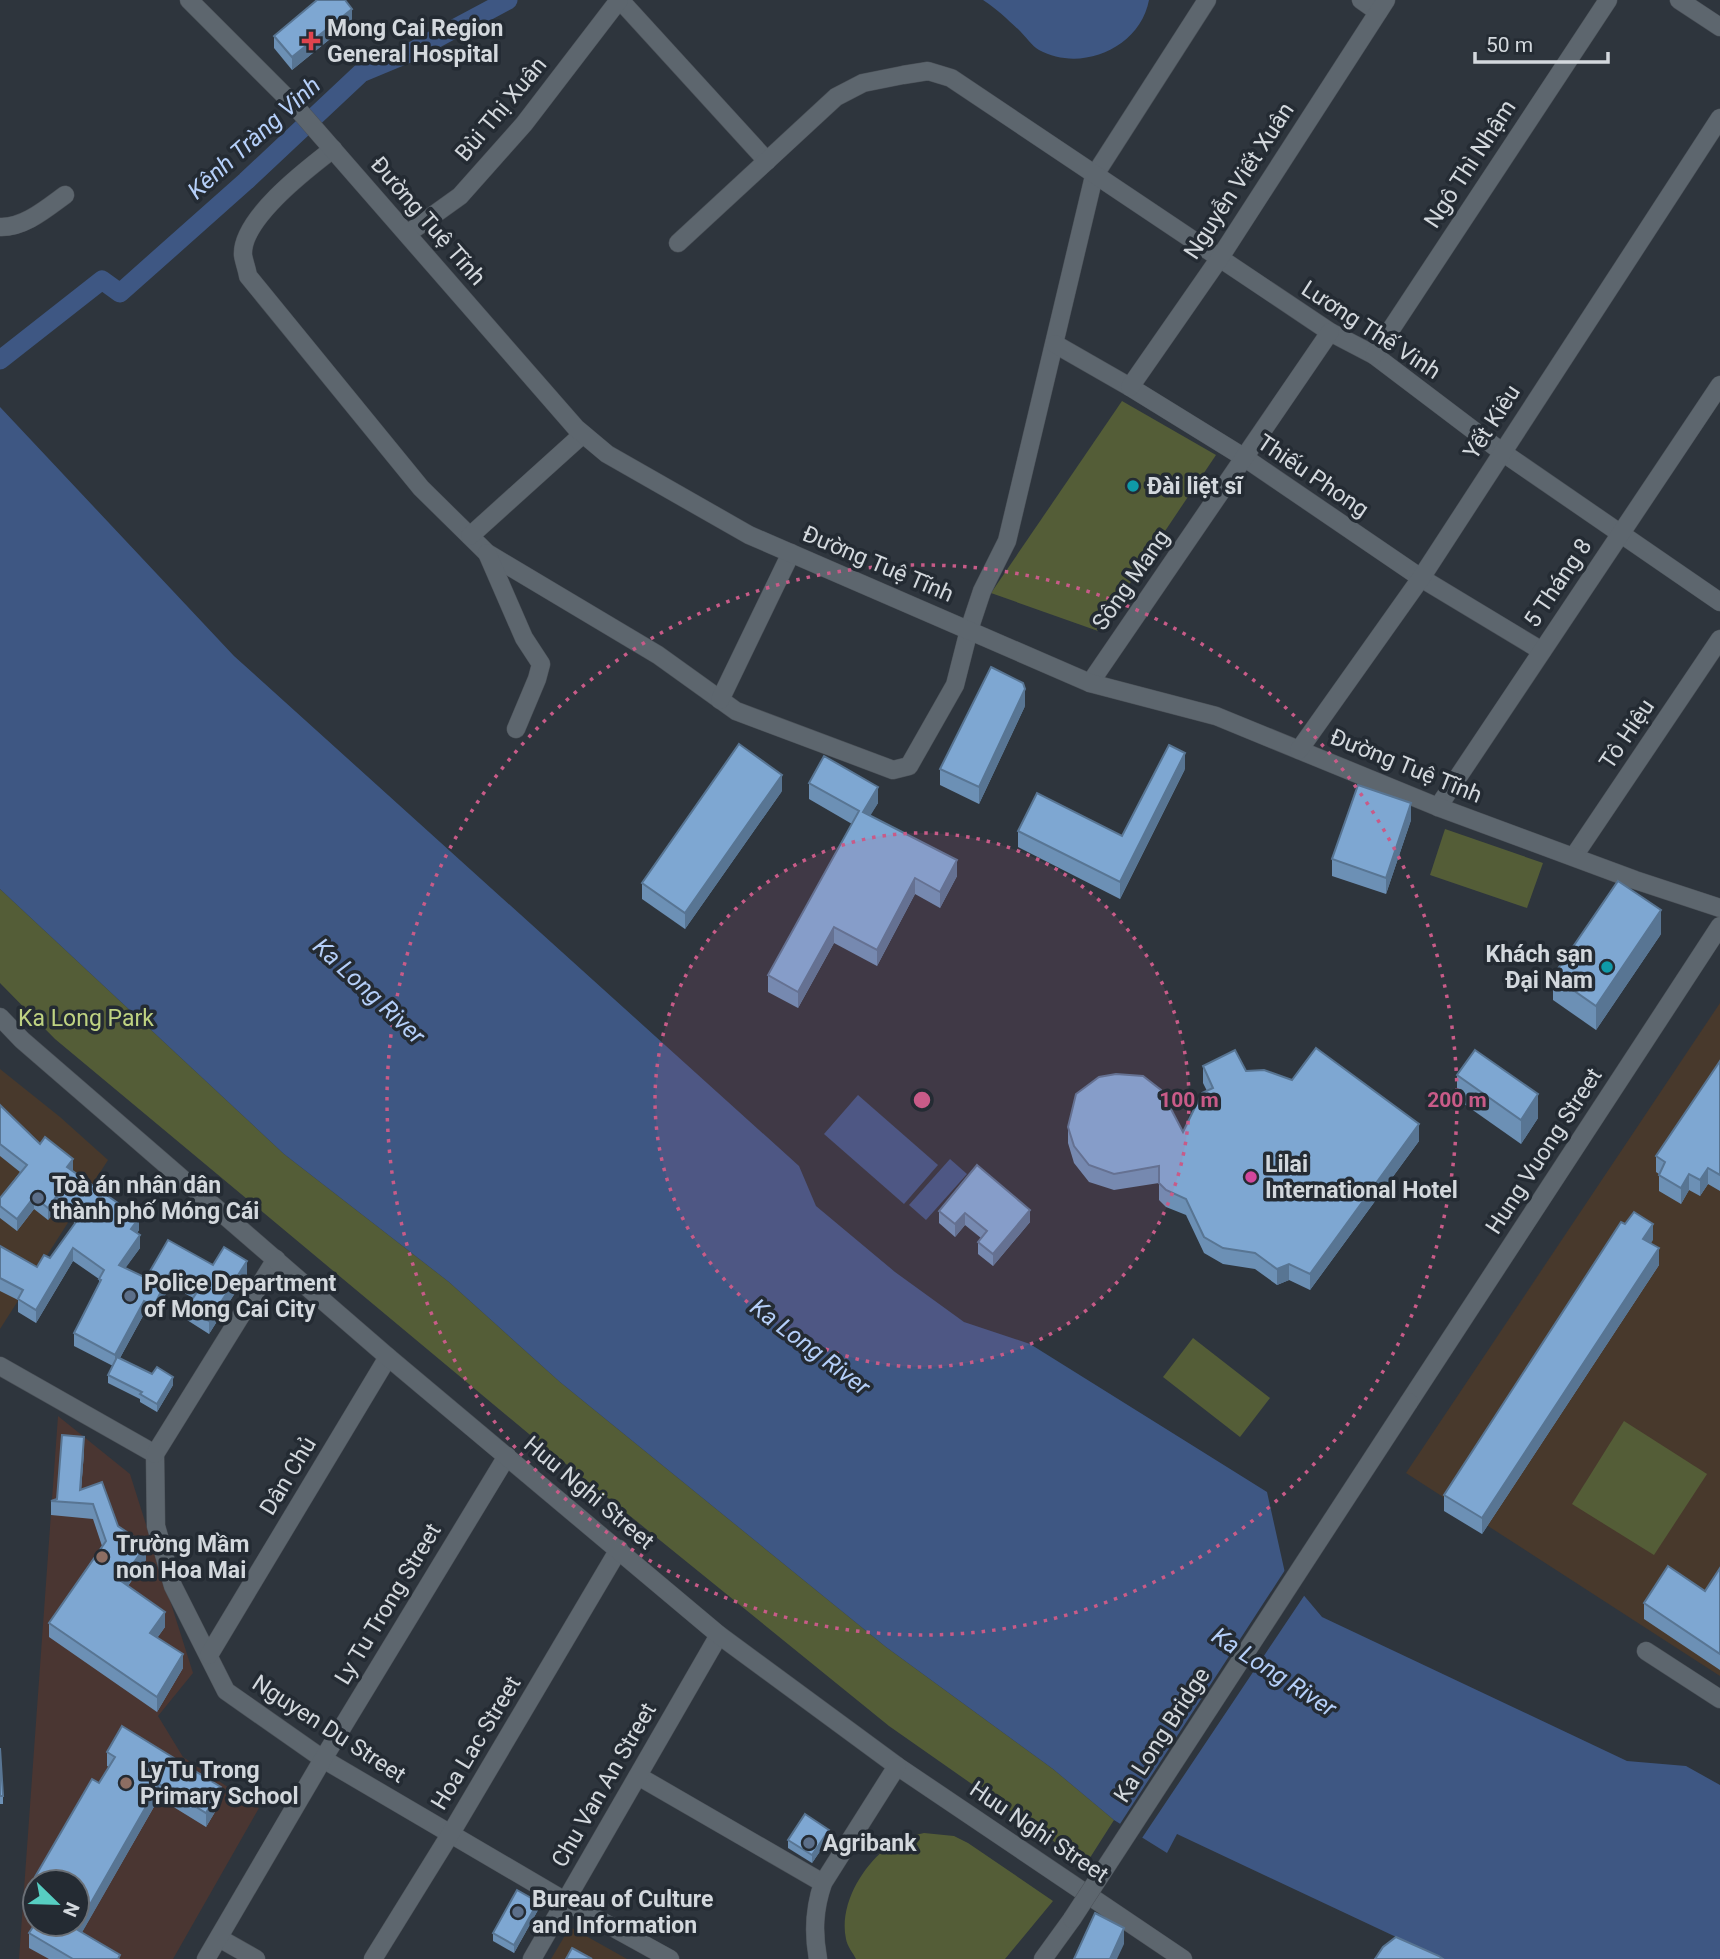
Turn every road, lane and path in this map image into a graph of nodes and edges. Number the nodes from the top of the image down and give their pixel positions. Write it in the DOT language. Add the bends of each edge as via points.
graph roads {
  1 [pos="189,0"];
  2 [pos="620,0"];
  3 [pos="1207,0"];
  4 [pos="1361,0"];
  5 [pos="1608,0"];
  6 [pos="1679,0"];
  7 [pos="1382,6"];
  8 [pos="1720,27"];
  9 [pos="1720,118"];
  10 [pos="332,148"];
  11 [pos="767,161"];
  12 [pos="1094,176"];
  13 [pos="65,195"];
  14 [pos="0,227"];
  15 [pos="407,234"];
  16 [pos="678,243"];
  17 [pos="1219,259"];
  18 [pos="1330,332"];
  19 [pos="1055,344"];
  20 [pos="1374,355"];
  21 [pos="1720,385"];
  22 [pos="1130,387"];
  23 [pos="583,434"];
  24 [pos="1502,452"];
  25 [pos="1245,458"];
  26 [pos="1621,533"];
  27 [pos="470,536"];
  28 [pos="791,552"];
  29 [pos="487,553"];
  30 [pos="1420,578"];
  31 [pos="1720,601"];
  32 [pos="969,630"];
  33 [pos="1720,639"];
  34 [pos="1542,651"];
  35 [pos="1090,683"];
  36 [pos="720,700"];
  37 [pos="516,729"];
  38 [pos="1299,750"];
  39 [pos="1438,807"];
  40 [pos="1574,856"];
  41 [pos="1720,908"];
  42 [pos="1720,926"];
  43 [pos="0,1017"];
  44 [pos="276,1259"];
  45 [pos="388,1357"];
  46 [pos="0,1366"];
  47 [pos="1409,1402"];
  48 [pos="155,1454"];
  49 [pos="507,1456"];
  50 [pos="619,1549"];
  51 [pos="719,1635"];
  52 [pos="1646,1651"];
  53 [pos="209,1656"];
  54 [pos="1720,1699"];
  55 [pos="323,1759"];
  56 [pos="897,1766"];
  57 [pos="638,1776"];
  58 [pos="451,1833"];
  59 [pos="823,1883"];
  60 [pos="565,1902"];
  61 [pos="219,1938"];
  62 [pos="1048,1956"];
  63 [pos="206,1959"];
  64 [pos="256,1959"];
  65 [pos="373,1959"];
  66 [pos="532,1959"];
  67 [pos="670,1959"];
  68 [pos="818,1959"];
  69 [pos="1183,1959"];
  1 -- 10 [label="street, Đường Tuệ Tĩnh"];
  2 -- 11 [label="street"];
  2 -- 15 [label="street, Bùi Thị Xuân" via="524,124 460,196"];
  3 -- 12 [label="street"];
  4 -- 7 [label="street"];
  5 -- 20 [label="street, Ngô Thì Nhậm"];
  6 -- 8 [label="street"];
  7 -- 17 [label="street, Nguyễn Viết Xuân"];
  9 -- 24 [label="street, Yết Kiêu"];
  10 -- 15 [label="street, Đường Tuệ Tĩnh"];
  10 -- 27 [label="street" via="295,178 247,235 243,253 248,276 422,488"];
  11 -- 12 [label="street, Lương Thế Vinh" via="836,97 863,83 928,71 951,78"];
  11 -- 16 [label="street, Lương Thế Vinh"];
  12 -- 17 [label="street, Lương Thế Vinh"];
  12 -- 19 [label="street"];
  13 -- 14 [label="street" via="37,215"];
  15 -- 23 [label="street, Đường Tuệ Tĩnh"];
  17 -- 18 [label="street, Lương Thế Vinh"];
  17 -- 22 [label="street, Nguyễn Viết Xuân"];
  18 -- 20 [label="street, Lương Thế Vinh"];
  18 -- 25 [label="street, Sông Mang"];
  19 -- 22 [label="street, Thiếu Phong"];
  19 -- 32 [label="street" via="1007,541"];
  20 -- 24 [label="street, Lương Thế Vinh"];
  21 -- 26 [label="street, 5 Tháng 8"];
  22 -- 25 [label="street, Thiếu Phong"];
  23 -- 27 [label="street"];
  23 -- 28 [label="street, Đường Tuệ Tĩnh" via="607,454 749,535"];
  24 -- 26 [label="street, Lương Thế Vinh"];
  24 -- 30 [label="street, Yết Kiêu"];
  25 -- 30 [label="street, Thiếu Phong"];
  25 -- 35 [label="street, Sông Mang"];
  26 -- 31 [label="street, Lương Thế Vinh"];
  26 -- 34 [label="street, 5 Tháng 8"];
  27 -- 29 [label="street"];
  28 -- 32 [label="street, Đường Tuệ Tĩnh"];
  28 -- 36 [label="street"];
  29 -- 36 [label="street" via="658,655"];
  29 -- 37 [label="street" via="524,638 541,664"];
  30 -- 34 [label="street, Thiếu Phong"];
  30 -- 38 [label="street, Yết Kiêu"];
  32 -- 35 [label="street, Đường Tuệ Tĩnh"];
  32 -- 36 [label="street" via="955,685 909,766 893,770 736,711"];
  33 -- 40 [label="street, Tô Hiệu"];
  34 -- 39 [label="street, 5 Tháng 8"];
  35 -- 38 [label="street, Đường Tuệ Tĩnh" via="1216,716"];
  38 -- 39 [label="street, Đường Tuệ Tĩnh"];
  39 -- 40 [label="street, Đường Tuệ Tĩnh"];
  40 -- 41 [label="street, Đường Tuệ Tĩnh"];
  42 -- 47 [label="street, Hung Vuong Street"];
  43 -- 44 [label="street, Huu Nghi Street"];
  44 -- 45 [label="street, Huu Nghi Street"];
  44 -- 48 [label="street"];
  45 -- 49 [label="street, Huu Nghi Street"];
  45 -- 53 [label="street, Dân Chủ"];
  46 -- 48 [label="street"];
  47 -- 62 [label="street, Ka Long Bridge, bridge"];
  48 -- 53 [label="street, Nguyen Du Street" via="156,1525 173,1586"];
  49 -- 50 [label="street, Huu Nghi Street"];
  49 -- 55 [label="street, Ly Tu Trong Street"];
  50 -- 51 [label="street, Huu Nghi Street"];
  50 -- 58 [label="street, Hoa Lac Street"];
  51 -- 56 [label="street, Huu Nghi Street"];
  51 -- 57 [label="street, Chu Van An Street"];
  52 -- 54 [label="street"];
  53 -- 55 [label="street, Nguyen Du Street" via="226,1691"];
  55 -- 58 [label="street, Nguyen Du Street"];
  55 -- 61 [label="street, Ly Tu Trong Street"];
  56 -- 59 [label="street"];
  56 -- 69 [label="street, Huu Nghi Street"];
  57 -- 59 [label="street"];
  57 -- 60 [label="street, Chu Van An Street"];
  58 -- 60 [label="street, Nguyen Du Street"];
  58 -- 65 [label="street, Hoa Lac Street"];
  59 -- 68 [label="street" via="814,1919"];
  60 -- 66 [label="street, Chu Van An Street"];
  60 -- 67 [label="street, Nguyen Du Street"];
  61 -- 63 [label="street, Ly Tu Trong Street"];
  61 -- 64 [label="street"];
}
